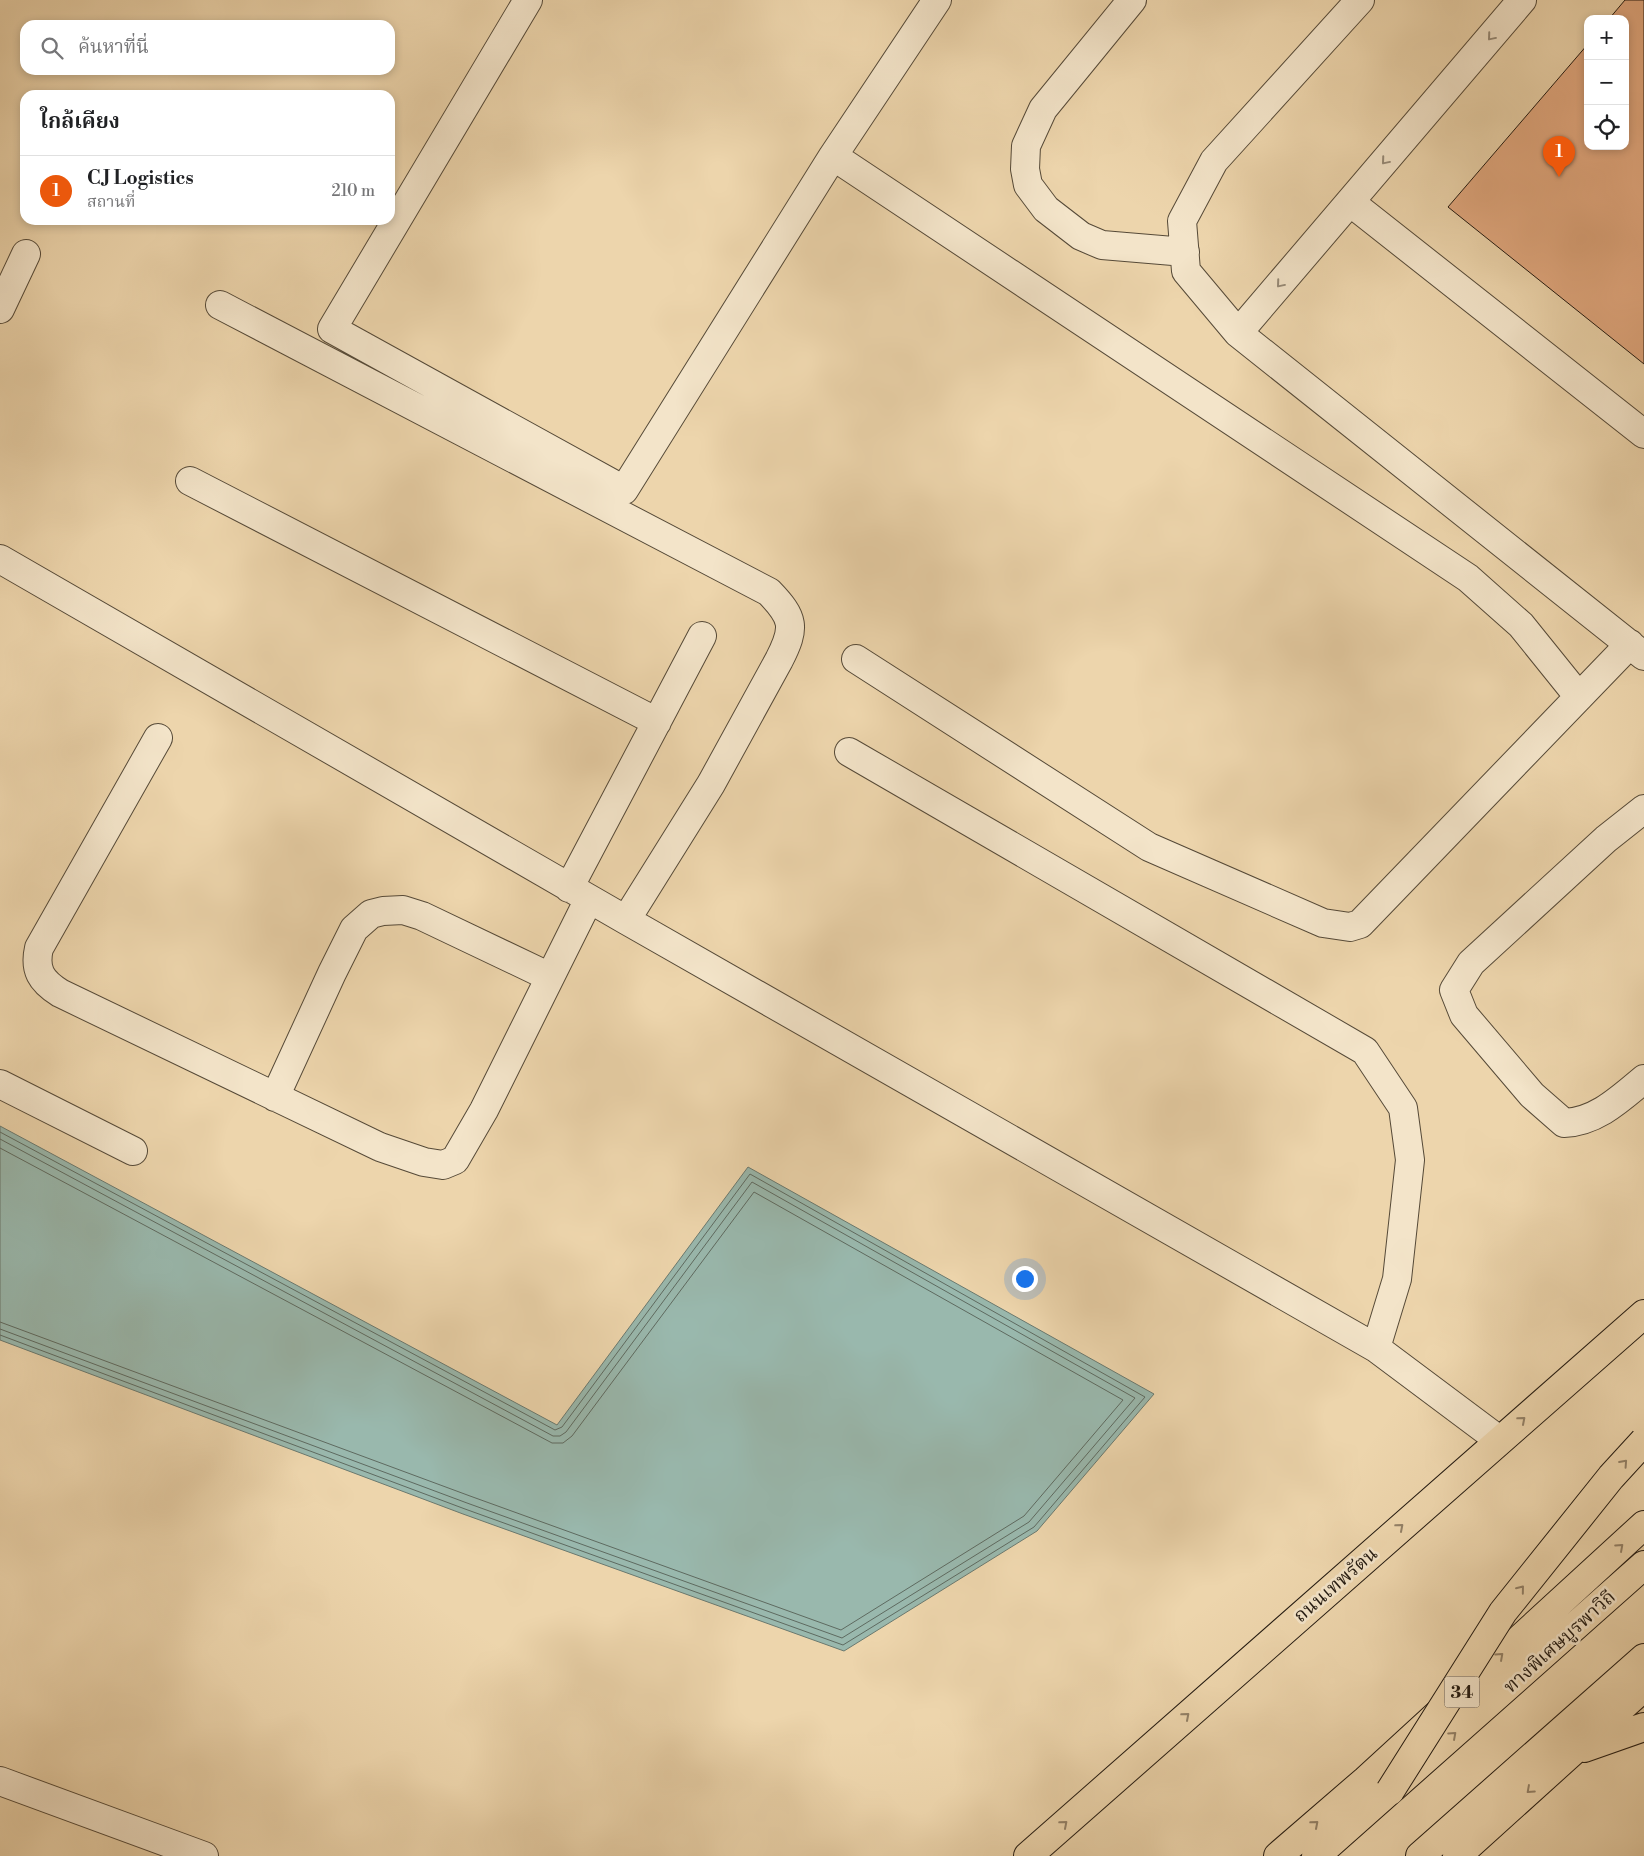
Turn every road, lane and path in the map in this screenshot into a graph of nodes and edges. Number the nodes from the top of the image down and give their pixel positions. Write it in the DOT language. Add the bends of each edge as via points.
graph roads {
  1 [pos="528,0"];
  2 [pos="937,0"];
  3 [pos="1132,0"];
  4 [pos="1360,0"];
  5 [pos="1522,0"];
  6 [pos="833,156"];
  7 [pos="1350,202"];
  8 [pos="395,223"];
  9 [pos="394,225"];
  10 [pos="1184,252"];
  11 [pos="26,254"];
  12 [pos="220,305"];
  13 [pos="0,309"];
  14 [pos="1238,333"];
  15 [pos="1644,434"];
  16 [pos="190,481"];
  17 [pos="0,559"];
  18 [pos="702,636"];
  19 [pos="1637,650"];
  20 [pos="856,659"];
  21 [pos="1579,697"];
  22 [pos="657,722"];
  23 [pos="158,738"];
  24 [pos="849,752"];
  25 [pos="1644,809"];
  26 [pos="579,893"];
  27 [pos="626,920"];
  28 [pos="550,977"];
  29 [pos="1644,1079"];
  30 [pos="0,1084"];
  31 [pos="276,1097"];
  32 [pos="133,1151"];
  33 [pos="1644,1314"];
  34 [pos="1376,1348"];
  35 [pos="1499,1440"];
  36 [pos="1644,1441"];
  37 [pos="1644,1525"];
  38 [pos="1644,1565"];
  39 [pos="1644,1658"];
  40 [pos="1644,1680"];
  41 [pos="1644,1687"];
  42 [pos="1644,1727"];
  43 [pos="1574,1751"];
  44 [pos="0,1781"];
  45 [pos="1390,1791"];
  46 [pos="1426,1851"];
  47 [pos="204,1856"];
  48 [pos="1028,1856"];
  49 [pos="1278,1856"];
  50 [pos="1316,1856"];
  51 [pos="1457,1856"];
  1 -- 8 [label="street"];
  2 -- 6 [label="street"];
  3 -- 10 [label="street" via="1043,109 1026,146 1028,185 1046,209 1081,236 1111,246"];
  4 -- 10 [label="street" via="1214,161 1182,221"];
  5 -- 7 [label="street, one-way"];
  6 -- 9 [label="street" via="624,490 332,329"];
  6 -- 21 [label="street" via="1468,578 1520,625"];
  7 -- 14 [label="street, one-way"];
  7 -- 15 [label="street"];
  10 -- 14 [label="street" via="1186,271"];
  11 -- 13 [label="street"];
  12 -- 27 [label="street" via="769,592 787,610 791,626 779,660 711,784"];
  14 -- 19 [label="street"];
  16 -- 22 [label="street"];
  17 -- 26 [label="street"];
  18 -- 22 [label="street"];
  19 -- 21 [label="street"];
  20 -- 21 [label="street" via="1149,847 1338,927 1360,924"];
  22 -- 26 [label="street"];
  23 -- 31 [label="street" via="43,938 37,957 38,972 43,982 60,993"];
  24 -- 34 [label="street" via="1365,1051 1403,1108 1410,1160 1397,1279"];
  25 -- 29 [label="street" via="1606,839 1471,962 1454,990 1464,1015 1532,1095 1564,1124 1581,1122 1616,1103"];
  26 -- 27 [label="street"];
  26 -- 28 [label="street"];
  27 -- 34 [label="street"];
  28 -- 31 [label="street" via="484,1110 455,1160 449,1163 424,1162 380,1147"];
  28 -- 31 [label="street" via="422,916 402,910 371,914 354,929"];
  30 -- 32 [label="street"];
  35 -- 33 [label="main road, ถนนเทพรัตน, one-way"];
  34 -- 35 [label="street"];
  48 -- 35 [label="main road, ถนนเทพรัตน, one-way"];
  45 -- 36 [label="main road, one-way, bridge" via="1503,1612 1611,1477"];
  49 -- 37 [label="main road, 34, one-way"];
  45 -- 38 [label="main road, ทางพิเศษบูรพาวิถี, one-way, bridge"];
  39 -- 46 [label="main road"];
  40 -- 46 [label="main road" via="1601,1710"];
  41 -- 43 [label="main road"];
  42 -- 43 [label="main road"];
  43 -- 51 [label="main road, one-way"];
  44 -- 47 [label="street"];
  45 -- 50 [label="main road, ทางพิเศษบูรพาวิถี"];
}
